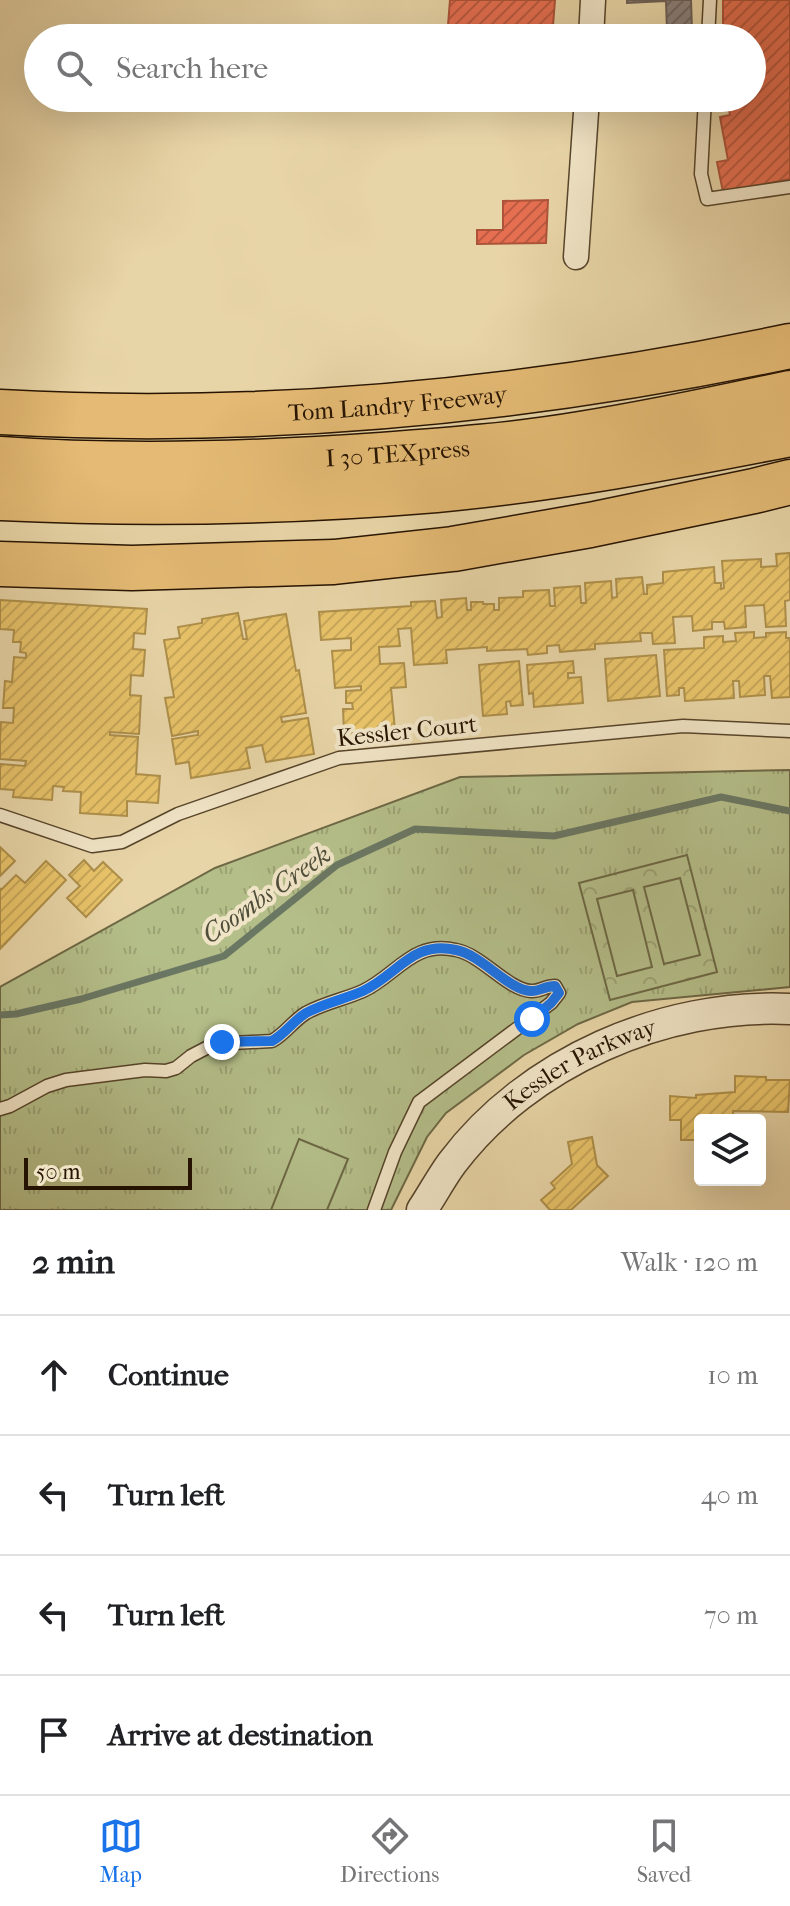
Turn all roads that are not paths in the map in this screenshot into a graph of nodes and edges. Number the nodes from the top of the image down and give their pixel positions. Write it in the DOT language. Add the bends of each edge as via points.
graph roads {
  1 [pos="593,0"];
  2 [pos="710,0"];
  3 [pos="592,24"];
  4 [pos="709,24"];
  5 [pos="586,112"];
  6 [pos="704,112"];
  7 [pos="790,187"];
  8 [pos="576,257"];
  9 [pos="790,346"];
  10 [pos="790,393"];
  11 [pos="0,412"];
  12 [pos="790,434"];
  13 [pos="0,459"];
  14 [pos="790,482"];
  15 [pos="0,498"];
  16 [pos="0,564"];
  17 [pos="790,731"];
  18 [pos="0,815"];
  19 [pos="790,1009"];
  20 [pos="0,1109"];
  21 [pos="374,1210"];
  22 [pos="422,1210"];
  1 -- 3 [label="street"];
  2 -- 4 [label="lane"];
  5 -- 8 [label="street"];
  6 -- 7 [label="lane" via="701,174 707,199"];
  9 -- 11 [label="highway, Tom Landry Freeway" via="549,389 413,405 207,415"];
  10 -- 13 [label="highway, I 30 TEXpress" via="579,435 457,449 155,465"];
  12 -- 15 [label="highway" via="439,490 193,502"];
  14 -- 16 [label="highway" via="590,525 453,549 334,562 132,568"];
  17 -- 18 [label="lane, Kessler Court" via="683,726 339,758 178,814 122,842 92,846"];
  19 -- 22 [label="street, Kessler Parkway" via="720,1011 676,1019 565,1065 520,1094 482,1130 452,1163"];
  20 -- 21 [label="lane" via="66,1080 166,1071 214,1044 272,1041 303,1015 372,987 411,956 434,948 467,954 529,991 555,986 559,993 551,1003 419,1102"];
}
